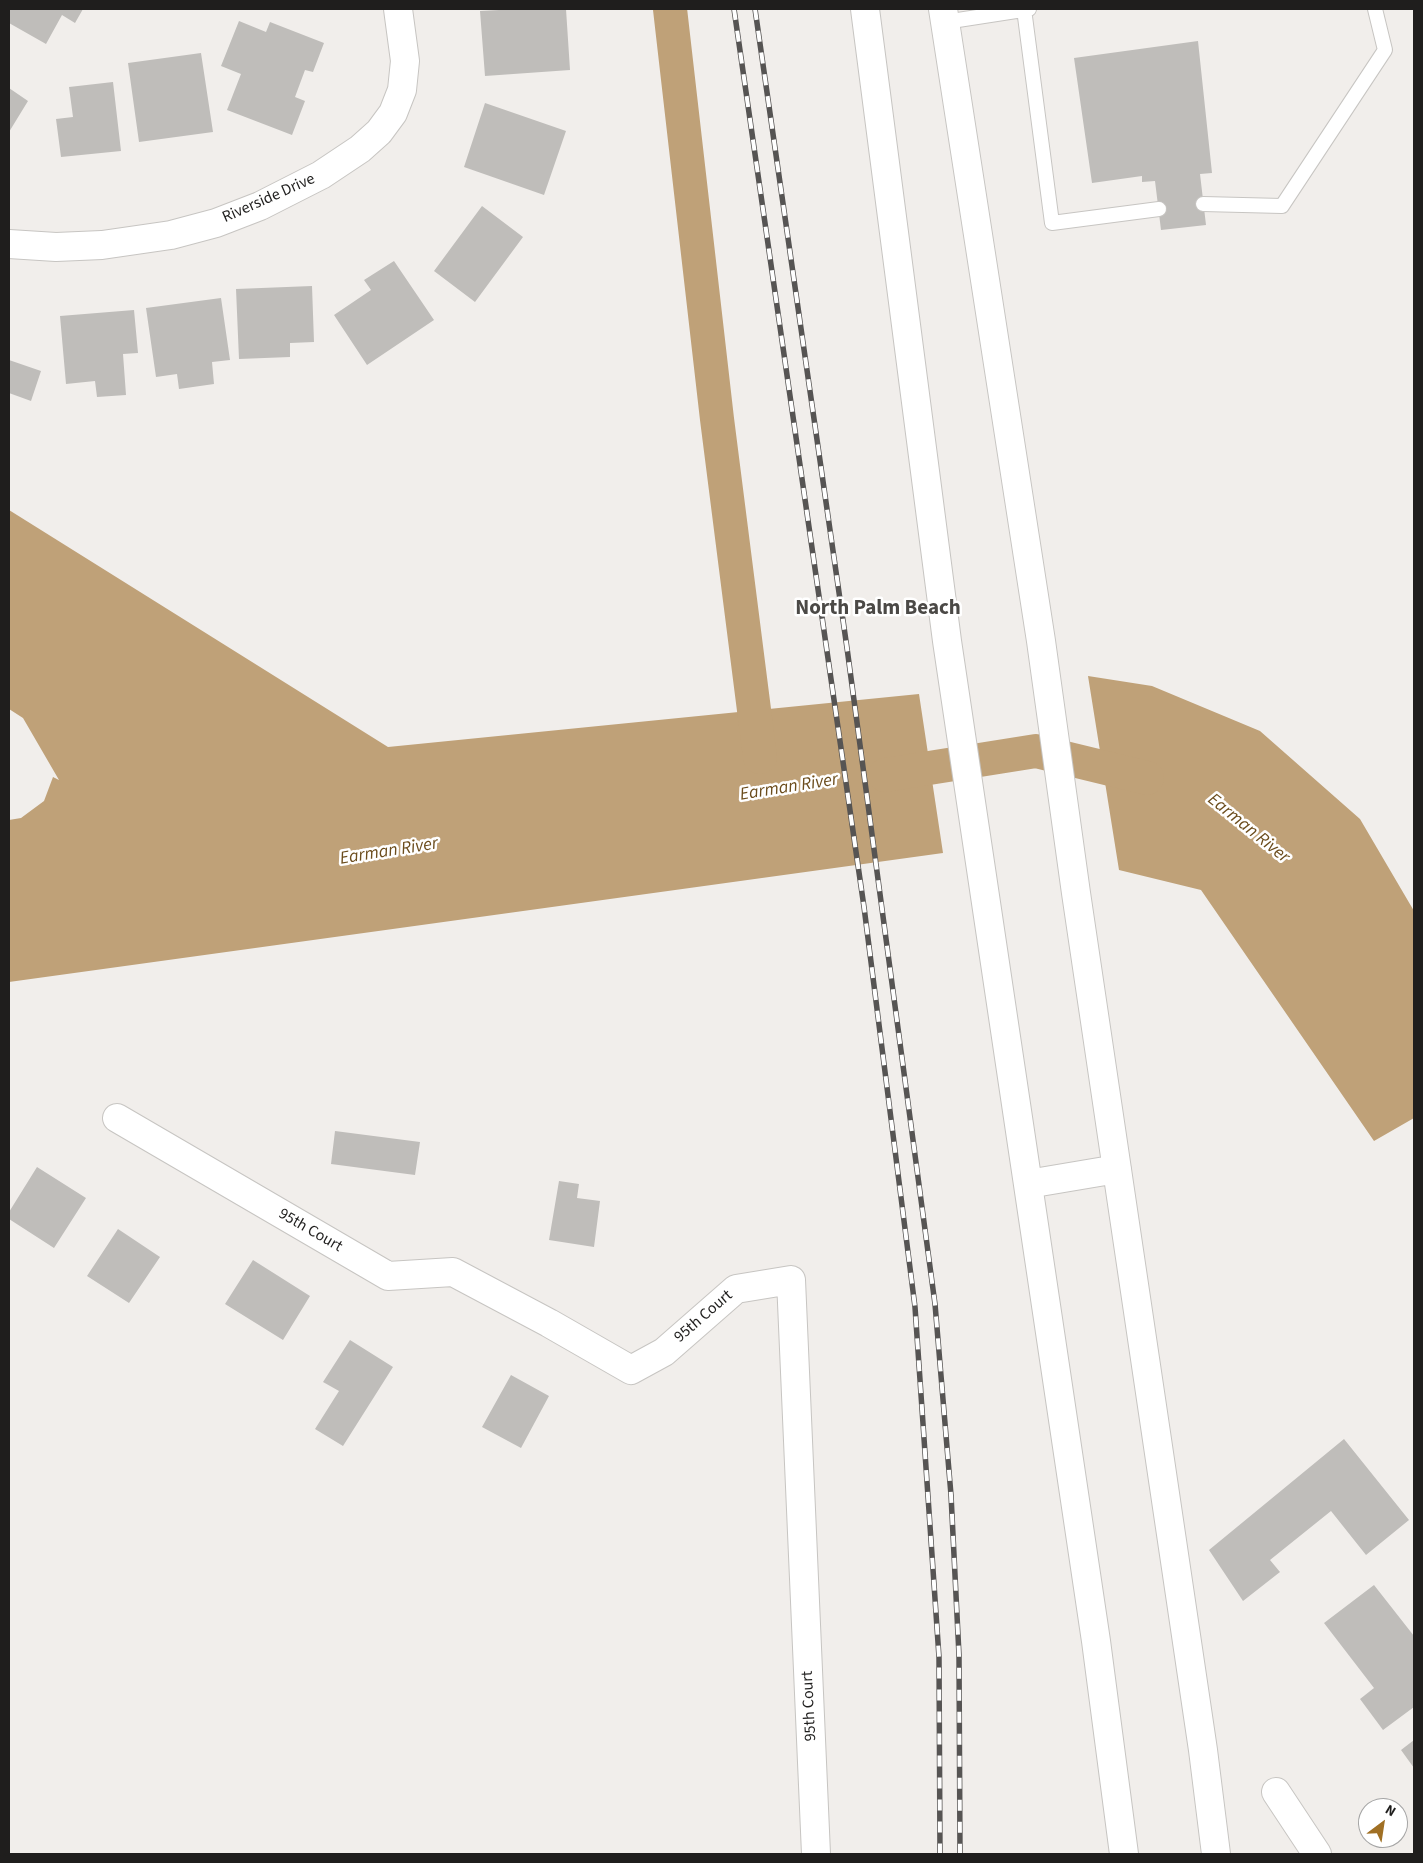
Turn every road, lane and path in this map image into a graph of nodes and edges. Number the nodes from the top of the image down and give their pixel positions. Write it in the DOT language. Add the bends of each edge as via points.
graph roads {
  1 [pos="398,9"];
  2 [pos="865,9"];
  3 [pos="1026,9"];
  4 [pos="1375,9"];
  5 [pos="944,15"];
  6 [pos="1203,204"];
  7 [pos="1158,209"];
  8 [pos="9,244"];
  9 [pos="117,1118"];
  10 [pos="1117,1169"];
  11 [pos="1028,1184"];
  12 [pos="1276,1792"];
  13 [pos="816,1854"];
  14 [pos="1124,1854"];
  15 [pos="1216,1854"];
  16 [pos="1317,1854"];
  1 -- 8 [label="main road, Riverside Drive" via="405,61 402,90 393,113 380,132 321,175 260,206 216,223 171,235 102,245"];
  2 -- 11 [label="main road" via="947,641"];
  3 -- 5 [label="lane"];
  3 -- 7 [label="lane" via="1052,223"];
  4 -- 6 [label="lane" via="1385,50 1282,206"];
  5 -- 10 [label="main road"];
  9 -- 13 [label="main road, 95th Court" via="388,1276 453,1272 549,1322 631,1370 664,1352 736,1289 791,1280"];
  10 -- 11 [label="main road"];
  10 -- 15 [label="main road"];
  11 -- 14 [label="main road"];
  12 -- 16 [label="main road"];
}
